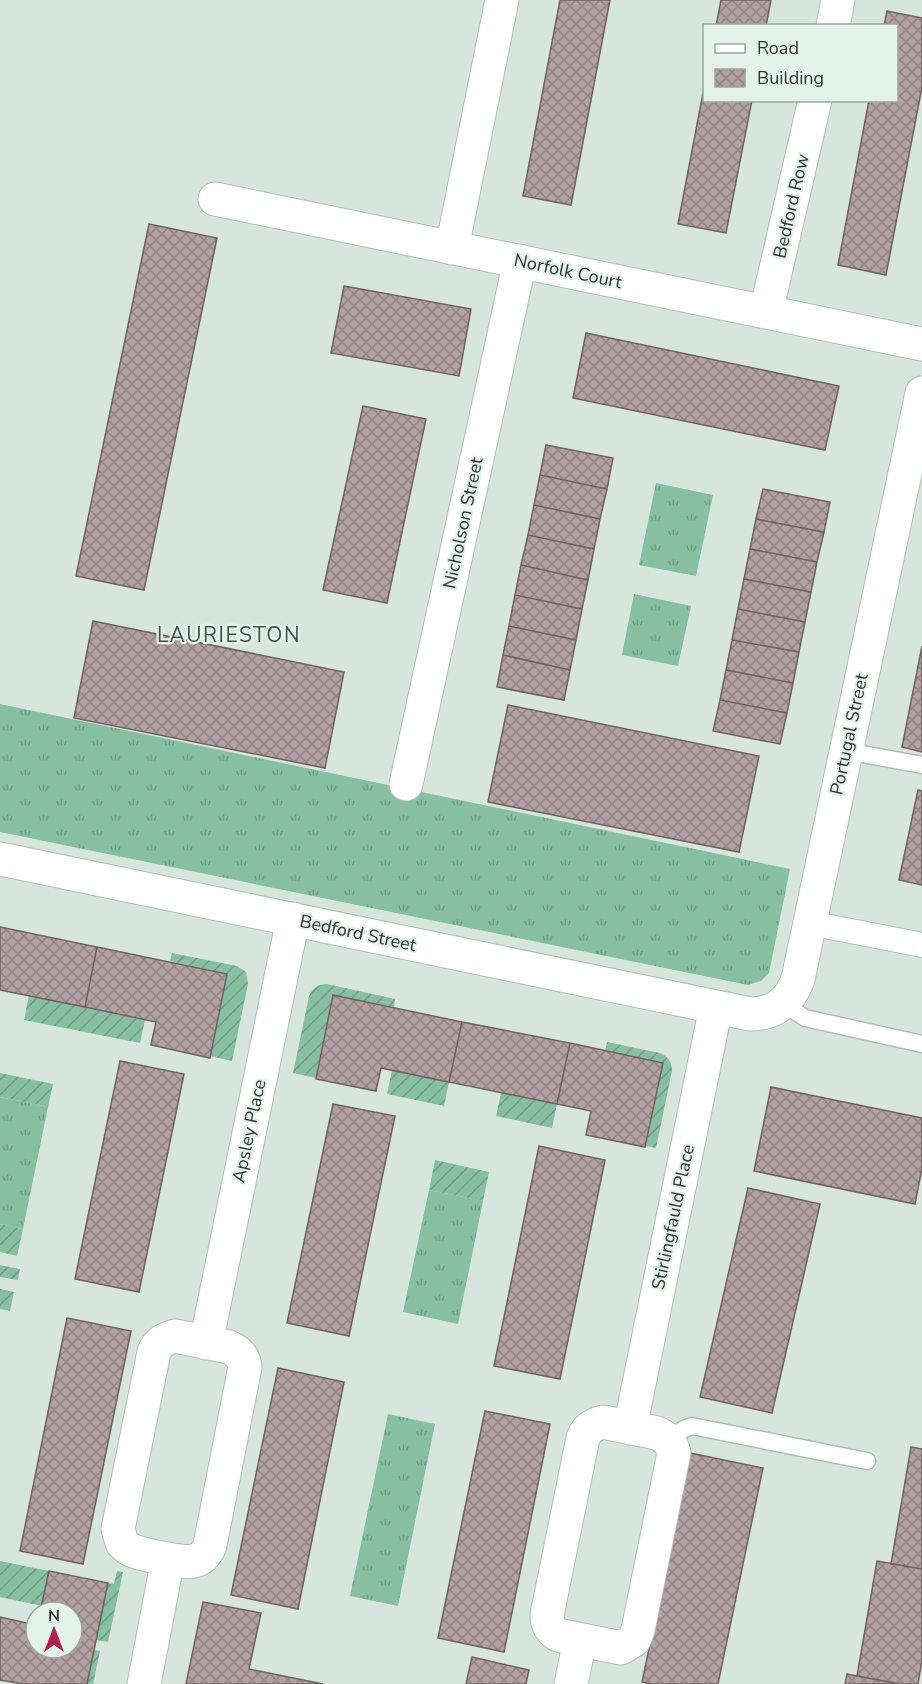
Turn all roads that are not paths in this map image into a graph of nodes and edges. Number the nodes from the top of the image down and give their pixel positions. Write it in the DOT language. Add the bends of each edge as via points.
graph roads {
  1 [pos="502,0"];
  2 [pos="838,0"];
  3 [pos="833,24"];
  4 [pos="815,102"];
  5 [pos="215,199"];
  6 [pos="452,248"];
  7 [pos="520,261"];
  8 [pos="766,312"];
  9 [pos="922,344"];
  10 [pos="922,393"];
  11 [pos="846,751"];
  12 [pos="922,765"];
  13 [pos="406,784"];
  14 [pos="0,859"];
  15 [pos="293,920"];
  16 [pos="810,923"];
  17 [pos="922,945"];
  18 [pos="783,1003"];
  19 [pos="716,1007"];
  20 [pos="922,1044"];
  21 [pos="206,1343"];
  22 [pos="630,1428"];
  23 [pos="668,1439"];
  24 [pos="867,1461"];
  25 [pos="168,1558"];
  26 [pos="580,1640"];
  27 [pos="144,1684"];
  28 [pos="571,1684"];
  1 -- 6 [label="street"];
  2 -- 3 [label="street"];
  4 -- 8 [label="street, Bedford Row"];
  5 -- 6 [label="street, Norfolk Court"];
  6 -- 7 [label="street, Norfolk Court"];
  7 -- 8 [label="street, Norfolk Court"];
  7 -- 13 [label="street, Nicholson Street"];
  8 -- 9 [label="street, Norfolk Court"];
  10 -- 11 [label="street, Portugal Street"];
  11 -- 12 [label="lane"];
  11 -- 16 [label="street, Portugal Street"];
  14 -- 15 [label="street, Bedford Street"];
  15 -- 19 [label="street, Bedford Street"];
  15 -- 21 [label="street, Apsley Place"];
  16 -- 17 [label="street"];
  16 -- 18 [label="street, Portugal Street" via="794,989"];
  18 -- 19 [label="street" via="759,1014"];
  18 -- 20 [label="lane" via="805,1018"];
  19 -- 22 [label="street, Stirlingfauld Place"];
  21 -- 25 [label="street" via="235,1350 245,1362 245,1373 208,1550 192,1562"];
  21 -- 25 [label="street" via="175,1336 156,1347 119,1525 122,1543 129,1549"];
  22 -- 23 [label="street"];
  22 -- 26 [label="street" via="603,1422 591,1426 583,1438 547,1615 554,1632"];
  23 -- 24 [label="lane" via="692,1426"];
  23 -- 26 [label="street" via="674,1458 636,1636 621,1648"];
  25 -- 27 [label="street"];
  26 -- 28 [label="street"];
}
